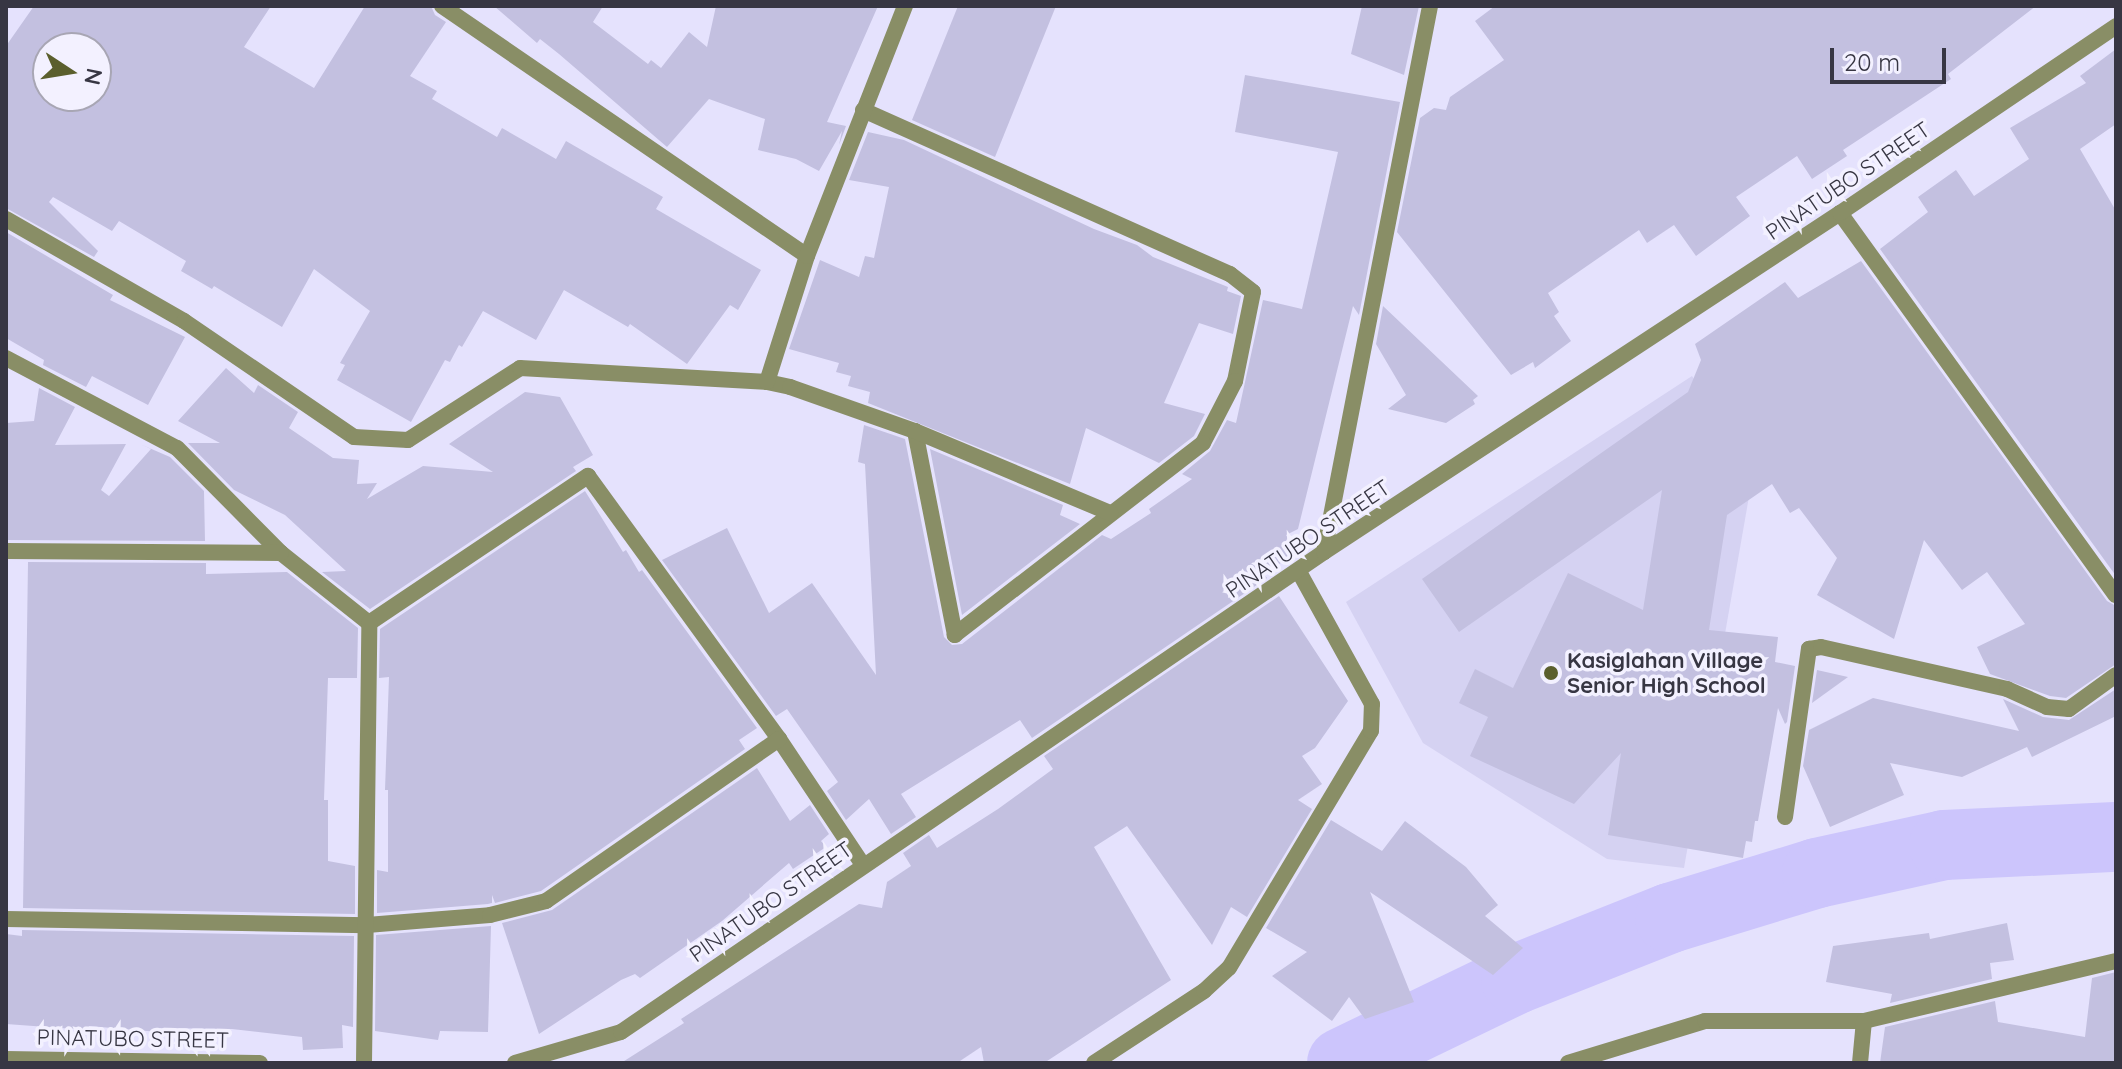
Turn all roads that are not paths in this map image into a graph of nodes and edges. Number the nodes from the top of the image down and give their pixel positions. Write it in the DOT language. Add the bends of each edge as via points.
graph roads {
  1 [pos="442,6"];
  2 [pos="905,6"];
  3 [pos="1430,6"];
  4 [pos="2116,26"];
  5 [pos="863,110"];
  6 [pos="1840,213"];
  7 [pos="6,219"];
  8 [pos="807,256"];
  9 [pos="6,358"];
  10 [pos="767,382"];
  11 [pos="915,431"];
  12 [pos="1110,513"];
  13 [pos="6,551"];
  14 [pos="1324,552"];
  15 [pos="281,553"];
  16 [pos="1299,572"];
  17 [pos="2116,595"];
  18 [pos="369,623"];
  19 [pos="2116,675"];
  20 [pos="779,739"];
  21 [pos="1785,817"];
  22 [pos="863,865"];
  23 [pos="6,919"];
  24 [pos="367,925"];
  25 [pos="2116,961"];
  26 [pos="1864,1021"];
  27 [pos="6,1059"];
  28 [pos="260,1063"];
  29 [pos="364,1063"];
  30 [pos="515,1063"];
  31 [pos="1094,1063"];
  32 [pos="1568,1063"];
  33 [pos="1860,1063"];
  1 -- 8 [label="street"];
  2 -- 5 [label="street"];
  3 -- 14 [label="street"];
  4 -- 6 [label="street, PINATUBO STREET"];
  5 -- 8 [label="street"];
  5 -- 12 [label="street" via="1230,274 1253,292 1235,381 1203,443"];
  6 -- 14 [label="street, PINATUBO STREET"];
  6 -- 17 [label="street"];
  7 -- 10 [label="street" via="184,321 354,437 408,440 520,368"];
  8 -- 10 [label="street"];
  9 -- 15 [label="street" via="177,448"];
  10 -- 11 [label="street"];
  11 -- 12 [label="street"];
  11 -- 12 [label="street" via="955,635"];
  13 -- 15 [label="street"];
  14 -- 16 [label="street, PINATUBO STREET"];
  15 -- 18 [label="street"];
  16 -- 22 [label="street, PINATUBO STREET"];
  16 -- 31 [label="street" via="1372,704 1371,731 1229,968 1204,991"];
  18 -- 20 [label="street" via="588,476"];
  18 -- 24 [label="street"];
  19 -- 21 [label="street" via="2069,709 2047,707 1991,686 1821,647 1809,649"];
  20 -- 22 [label="street"];
  20 -- 24 [label="street" via="546,901 490,915"];
  22 -- 30 [label="street, PINATUBO STREET" via="621,1032"];
  23 -- 24 [label="street"];
  24 -- 29 [label="street"];
  25 -- 26 [label="street"];
  26 -- 32 [label="street" via="1705,1021"];
  26 -- 33 [label="street"];
  27 -- 28 [label="street, PINATUBO STREET"];
}
